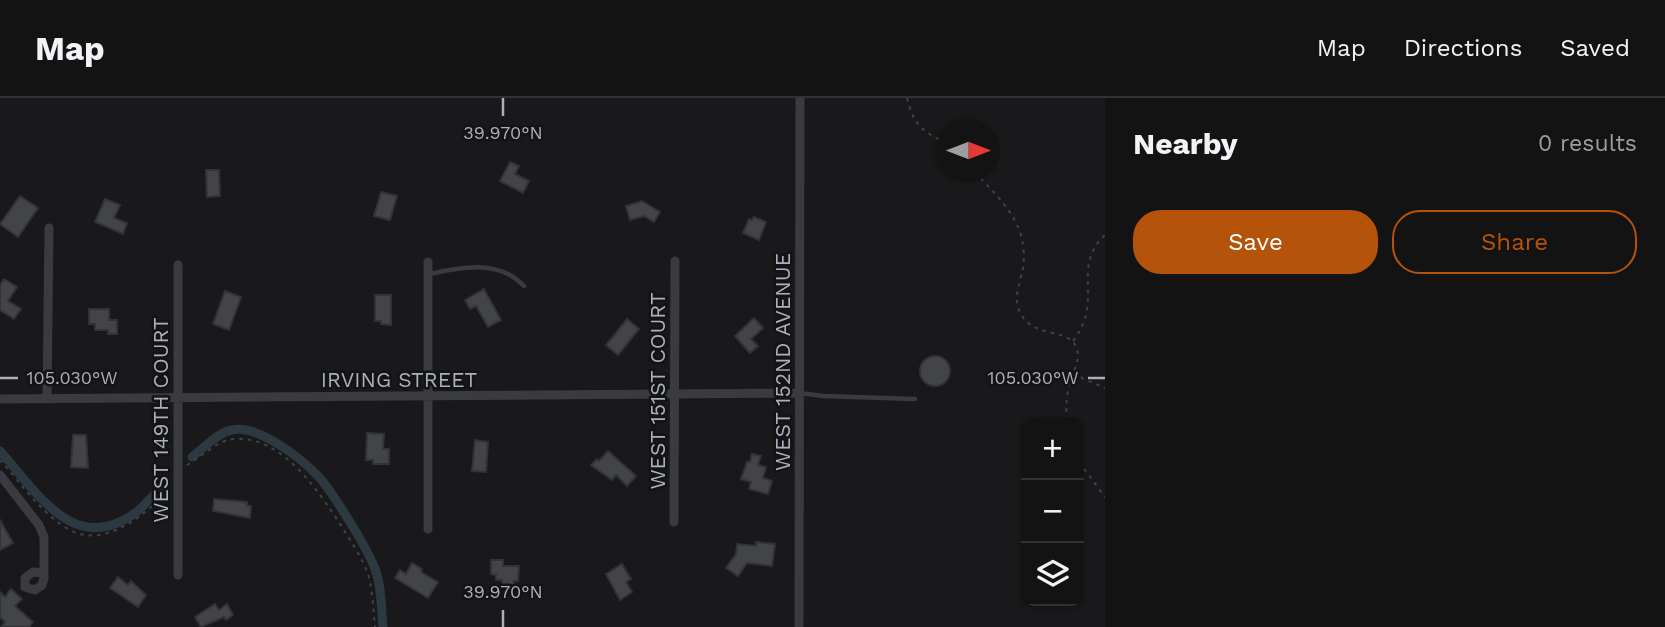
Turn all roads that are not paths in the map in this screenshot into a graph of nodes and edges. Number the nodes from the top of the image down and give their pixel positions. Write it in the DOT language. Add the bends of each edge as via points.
graph roads {
  1 [pos="800,98"];
  2 [pos="48,228"];
  3 [pos="675,261"];
  4 [pos="428,262"];
  5 [pos="178,264"];
  6 [pos="428,274"];
  7 [pos="524,286"];
  8 [pos="798,393"];
  9 [pos="674,394"];
  10 [pos="429,396"];
  11 [pos="177,398"];
  12 [pos="915,398"];
  13 [pos="47,399"];
  14 [pos="0,400"];
  15 [pos="0,475"];
  16 [pos="674,522"];
  17 [pos="428,530"];
  18 [pos="43,573"];
  19 [pos="178,575"];
  20 [pos="799,627"];
  1 -- 8 [label="street, WEST 152ND AVENUE"];
  2 -- 13 [label="street"];
  3 -- 9 [label="street, WEST 151ST COURT"];
  4 -- 6 [label="street"];
  5 -- 11 [label="street, WEST 149TH COURT"];
  6 -- 7 [label="lane" via="475,267 507,272"];
  6 -- 10 [label="street"];
  8 -- 9 [label="street, IRVING STREET"];
  8 -- 12 [label="lane"];
  8 -- 20 [label="street, WEST 152ND AVENUE"];
  9 -- 10 [label="street, IRVING STREET"];
  9 -- 16 [label="street, WEST 151ST COURT"];
  10 -- 11 [label="street, IRVING STREET"];
  10 -- 17 [label="street"];
  11 -- 13 [label="street, IRVING STREET"];
  11 -- 19 [label="street, WEST 149TH COURT"];
  13 -- 14 [label="street, IRVING STREET"];
  15 -- 18 [label="street" via="39,525 44,537"];
}
